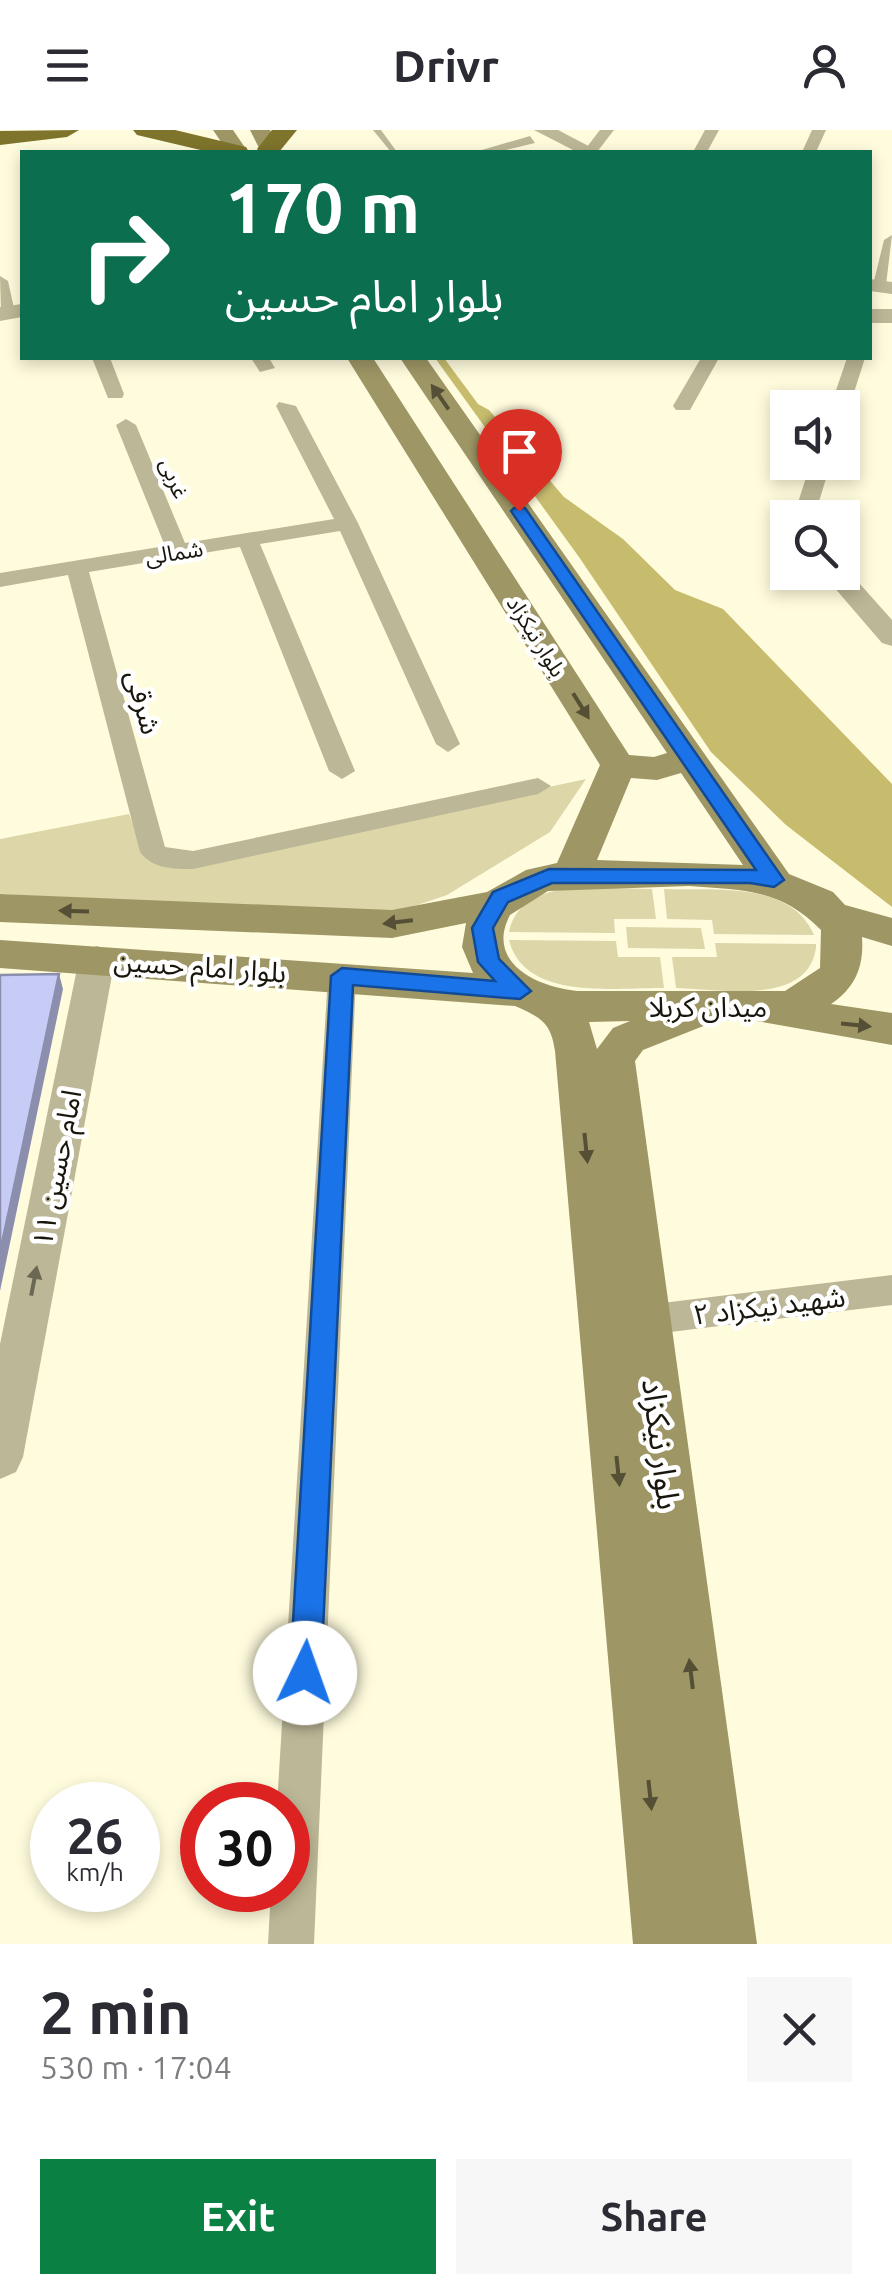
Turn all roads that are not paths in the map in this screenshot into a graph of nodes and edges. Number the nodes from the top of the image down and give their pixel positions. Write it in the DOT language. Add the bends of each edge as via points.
graph roads {
  1 [pos="67,130"];
  2 [pos="144,130"];
  3 [pos="377,130"];
  4 [pos="511,130"];
  5 [pos="0,138"];
  6 [pos="545,139"];
  7 [pos="229,150"];
  8 [pos="392,150"];
  9 [pos="492,150"];
  10 [pos="584,150"];
  11 [pos="892,240"];
  12 [pos="0,281"];
  13 [pos="880,286"];
  14 [pos="11,312"];
  15 [pos="102,360"];
  16 [pos="361,360"];
  17 [pos="414,360"];
  18 [pos="709,360"];
  19 [pos="855,360"];
  20 [pos="845,390"];
  21 [pos="114,394"];
  22 [pos="286,406"];
  23 [pos="684,406"];
  24 [pos="126,425"];
  25 [pos="347,523"];
  26 [pos="248,539"];
  27 [pos="178,551"];
  28 [pos="77,567"];
  29 [pos="0,580"];
  30 [pos="850,590"];
  31 [pos="892,637"];
  32 [pos="448,744"];
  33 [pos="689,758"];
  34 [pos="618,765"];
  35 [pos="342,770"];
  36 [pos="538,786"];
  37 [pos="572,874"];
  38 [pos="774,880"];
  39 [pos="494,904"];
  40 [pos="0,908"];
  41 [pos="830,915"];
  42 [pos="892,932"];
  43 [pos="0,954"];
  44 [pos="97,959"];
  45 [pos="342,976"];
  46 [pos="537,997"];
  47 [pos="732,1006"];
  48 [pos="892,1029"];
  49 [pos="892,1290"];
  50 [pos="646,1320"];
  51 [pos="8,1378"];
  52 [pos="0,1456"];
  53 [pos="291,1944"];
  54 [pos="664,1944"];
  55 [pos="725,1944"];
  1 -- 5 [label="highway"];
  2 -- 7 [label="highway"];
  3 -- 8 [label="lane"];
  4 -- 6 [label="street"];
  6 -- 9 [label="street"];
  6 -- 10 [label="street"];
  11 -- 13 [label="street"];
  12 -- 14 [label="street"];
  15 -- 21 [label="street"];
  16 -- 34 [label="main road, بلوار نیکزاد, one-way"];
  33 -- 17 [label="main road, بلوار نیکزاد, one-way"];
  18 -- 23 [label="street"];
  19 -- 20 [label="street"];
  22 -- 25 [label="street"];
  24 -- 27 [label="street, غربی"];
  25 -- 26 [label="street, شمالی"];
  25 -- 32 [label="street"];
  26 -- 27 [label="street, شمالی"];
  26 -- 35 [label="street"];
  27 -- 28 [label="street, شمالی"];
  28 -- 29 [label="street, شمالی"];
  28 -- 36 [label="street, شرقی" via="154,852 170,860"];
  30 -- 31 [label="street"];
  33 -- 34 [label="main road" via="656,770"];
  33 -- 38 [label="main road, بلوار نیکزاد"];
  34 -- 37 [label="main road"];
  37 -- 38 [label="main road"];
  37 -- 39 [label="main road" via="527,882"];
  38 -- 41 [label="main road" via="806,894"];
  39 -- 40 [label="main road, بلوار امام حسین, one-way" via="392,924"];
  39 -- 46 [label="main road" via="483,928 485,954 502,978"];
  41 -- 42 [label="main road"];
  41 -- 47 [label="main road, میدان کربلا" via="844,948 832,981 796,1003"];
  43 -- 44 [label="main road, بلوار امام حسین"];
  44 -- 45 [label="main road, بلوار امام حسین"];
  51 -- 44 [label="street, امام حسین ۱۱, one-way"];
  45 -- 46 [label="main road, بلوار امام حسین"];
  45 -- 53 [label="street"];
  46 -- 47 [label="main road, میدان کربلا"];
  46 -- 54 [label="main road, بلوار نیکزاد, one-way" via="572,1031 576,1051"];
  47 -- 48 [label="main road, one-way"];
  47 -- 50 [label="main road, بلوار نیکزاد" via="628,1039 613,1059"];
  49 -- 50 [label="street, شهید نیکزاد ۲"];
  55 -- 50 [label="main road, بلوار نیکزاد, one-way"];
  51 -- 52 [label="street, امام حسین ۱۱"];
}
